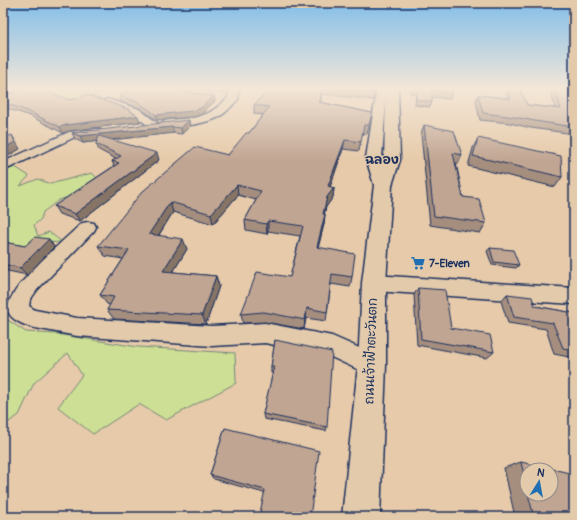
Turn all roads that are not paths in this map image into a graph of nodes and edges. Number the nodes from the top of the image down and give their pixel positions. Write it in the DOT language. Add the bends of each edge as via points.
graph roads {
  1 [pos="137,112"];
  2 [pos="217,112"];
  3 [pos="384,112"];
  4 [pos="386,112"];
  5 [pos="385,116"];
  6 [pos="154,125"];
  7 [pos="140,127"];
  8 [pos="110,130"];
  9 [pos="3,167"];
  10 [pos="88,226"];
  11 [pos="374,283"];
  12 [pos="574,296"];
  13 [pos="372,365"];
  14 [pos="361,517"];
  1 -- 6 [label="street"];
  2 -- 6 [label="street" via="195,121"];
  3 -- 5 [label="main road, ถนนเจ้าฟ้าตะวันตก"];
  4 -- 5 [label="main road, ถนนเจ้าฟ้าตะวันตก"];
  5 -- 11 [label="main road, ถนนเจ้าฟ้าตะวันตก" via="392,160 383,185"];
  6 -- 7 [label="street"];
  8 -- 9 [label="street" via="73,134"];
  10 -- 13 [label="street" via="30,284 20,298 18,310 30,318 77,328 212,336 265,333 332,346"];
  11 -- 12 [label="street"];
  11 -- 13 [label="main road, ถนนเจ้าฟ้าตะวันตก"];
  13 -- 14 [label="main road, ถนนเจ้าฟ้าตะวันตก"];
}
